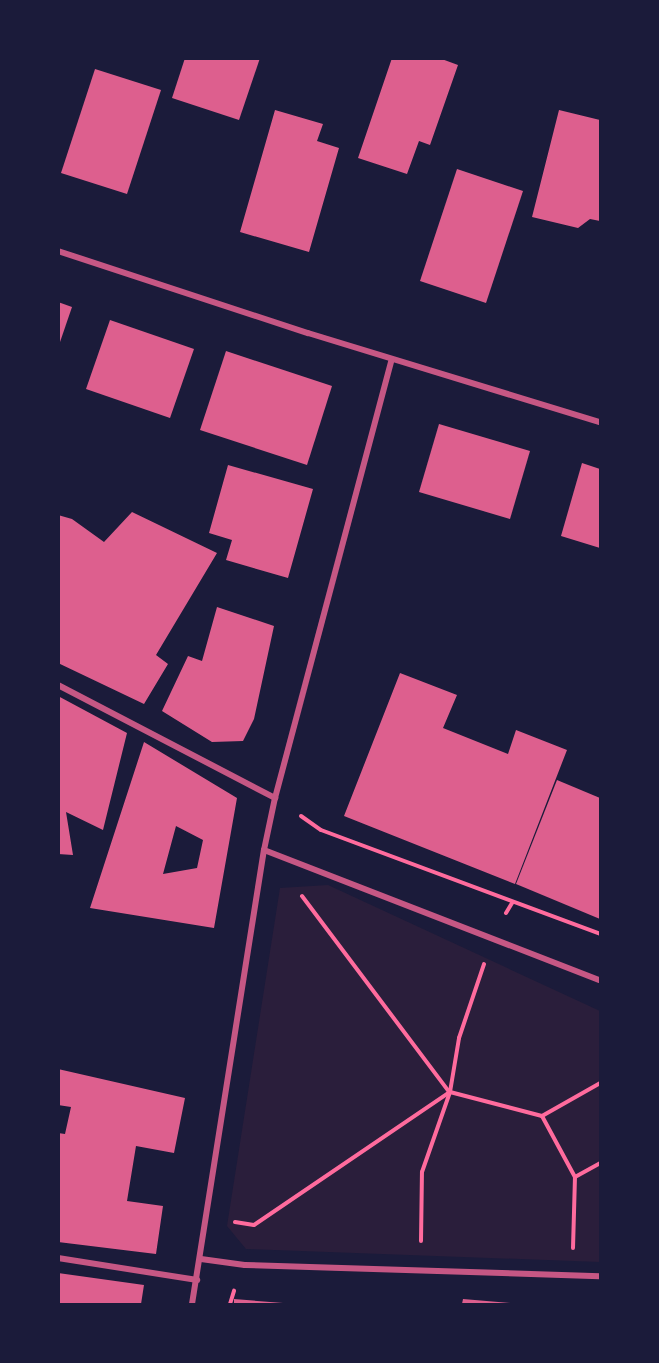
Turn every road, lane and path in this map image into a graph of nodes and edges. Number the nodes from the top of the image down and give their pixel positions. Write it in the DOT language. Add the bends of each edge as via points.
graph roads {
  1 [pos="58,251"];
  2 [pos="392,359"];
  3 [pos="600,422"];
  4 [pos="58,686"];
  5 [pos="275,798"];
  6 [pos="264,850"];
  7 [pos="301,895"];
  8 [pos="512,903"];
  9 [pos="600,934"];
  10 [pos="492,938"];
  11 [pos="600,980"];
  12 [pos="600,1083"];
  13 [pos="450,1092"];
  14 [pos="542,1116"];
  15 [pos="600,1163"];
  16 [pos="575,1177"];
  17 [pos="208,1217"];
  18 [pos="58,1258"];
  19 [pos="201,1259"];
  20 [pos="421,1269"];
  21 [pos="573,1275"];
  22 [pos="600,1276"];
  23 [pos="197,1280"];
  24 [pos="192,1305"];
  1 -- 2 [label="street"];
  2 -- 3 [label="street"];
  2 -- 5 [label="street"];
  4 -- 5 [label="street"];
  5 -- 6 [label="street"];
  5 -- 8 [label="path" via="321,830"];
  6 -- 10 [label="street"];
  6 -- 17 [label="street"];
  7 -- 13 [label="path"];
  8 -- 9 [label="path"];
  8 -- 10 [label="path"];
  10 -- 11 [label="street"];
  10 -- 13 [label="path" via="459,1038"];
  12 -- 14 [label="path"];
  13 -- 14 [label="path"];
  13 -- 17 [label="path" via="254,1225"];
  13 -- 20 [label="path" via="422,1172"];
  14 -- 16 [label="path"];
  15 -- 16 [label="path"];
  16 -- 21 [label="path"];
  17 -- 19 [label="street"];
  18 -- 23 [label="street"];
  19 -- 20 [label="street" via="245,1265"];
  19 -- 23 [label="street"];
  20 -- 21 [label="street"];
  21 -- 22 [label="street"];
  23 -- 24 [label="street"];
}
